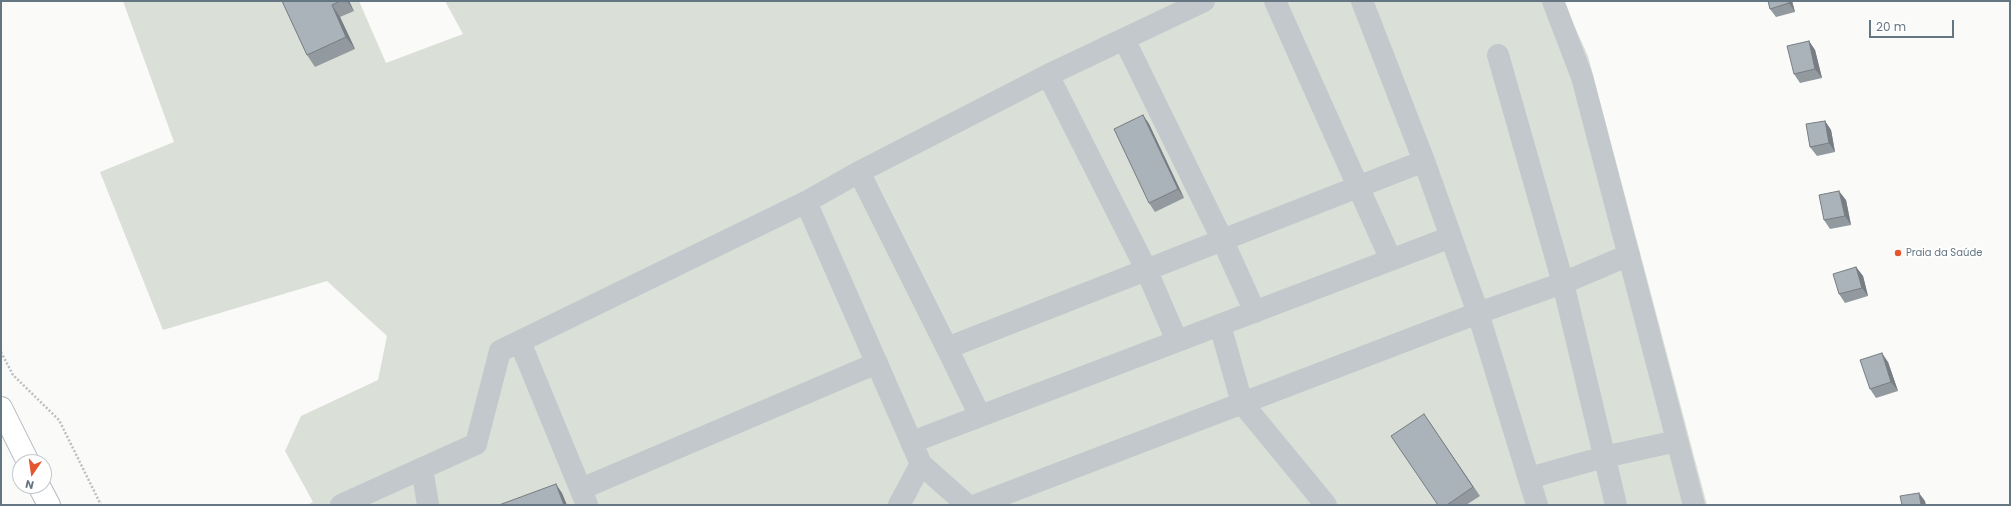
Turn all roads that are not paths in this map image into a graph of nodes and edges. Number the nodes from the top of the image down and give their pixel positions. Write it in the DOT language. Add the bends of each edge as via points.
graph roads {
  1 [pos="1204,1"];
  2 [pos="1275,1"];
  3 [pos="1362,1"];
  4 [pos="1553,1"];
  5 [pos="1124,39"];
  6 [pos="1498,55"];
  7 [pos="1048,75"];
  8 [pos="1424,161"];
  9 [pos="859,172"];
  10 [pos="1358,187"];
  11 [pos="806,202"];
  12 [pos="1451,237"];
  13 [pos="1222,239"];
  14 [pos="1629,255"];
  15 [pos="1391,260"];
  16 [pos="1146,269"];
  17 [pos="1563,283"];
  18 [pos="1255,312"];
  19 [pos="1478,313"];
  20 [pos="1220,325"];
  21 [pos="1177,341"];
  22 [pos="520,342"];
  23 [pos="947,348"];
  24 [pos="877,363"];
  25 [pos="1242,403"];
  26 [pos="1,408"];
  27 [pos="980,416"];
  28 [pos="1678,441"];
  29 [pos="912,442"];
  30 [pos="24,454"];
  31 [pos="1604,457"];
  32 [pos="921,464"];
  33 [pos="422,468"];
  34 [pos="1529,478"];
  35 [pos="43,494"];
  36 [pos="584,497"];
  37 [pos="49,505"];
  38 [pos="341,505"];
  39 [pos="428,505"];
  40 [pos="899,505"];
  41 [pos="967,505"];
  42 [pos="976,505"];
  43 [pos="1326,505"];
  44 [pos="1537,505"];
  45 [pos="1616,505"];
  46 [pos="1694,505"];
  1 -- 5 [label="lane"];
  2 -- 10 [label="lane"];
  3 -- 8 [label="lane"];
  4 -- 14 [label="lane" via="1582,77"];
  5 -- 7 [label="lane"];
  5 -- 13 [label="lane"];
  6 -- 17 [label="lane"];
  7 -- 9 [label="lane"];
  7 -- 16 [label="lane"];
  8 -- 10 [label="lane"];
  8 -- 12 [label="lane"];
  9 -- 11 [label="lane"];
  9 -- 23 [label="lane"];
  10 -- 13 [label="lane"];
  10 -- 15 [label="lane"];
  11 -- 22 [label="lane"];
  11 -- 24 [label="lane"];
  12 -- 15 [label="lane"];
  12 -- 19 [label="lane"];
  13 -- 16 [label="lane"];
  13 -- 18 [label="lane"];
  14 -- 17 [label="lane"];
  14 -- 28 [label="lane"];
  15 -- 18 [label="lane"];
  16 -- 21 [label="lane"];
  16 -- 23 [label="lane"];
  17 -- 19 [label="lane"];
  17 -- 31 [label="lane"];
  18 -- 20 [label="lane"];
  19 -- 25 [label="lane"];
  19 -- 34 [label="lane"];
  20 -- 21 [label="lane"];
  20 -- 25 [label="lane"];
  21 -- 27 [label="lane"];
  22 -- 33 [label="lane" via="500,351 476,444"];
  22 -- 36 [label="lane"];
  23 -- 27 [label="lane"];
  24 -- 29 [label="lane"];
  24 -- 36 [label="lane"];
  25 -- 42 [label="lane"];
  25 -- 43 [label="lane"];
  26 -- 30 [label="main road"];
  27 -- 29 [label="lane"];
  28 -- 31 [label="lane"];
  28 -- 46 [label="lane"];
  29 -- 32 [label="lane"];
  31 -- 34 [label="lane"];
  31 -- 45 [label="lane"];
  32 -- 40 [label="lane"];
  32 -- 41 [label="lane"];
  33 -- 38 [label="lane"];
  33 -- 39 [label="lane"];
  34 -- 44 [label="lane"];
  35 -- 37 [label="main road"];
}
